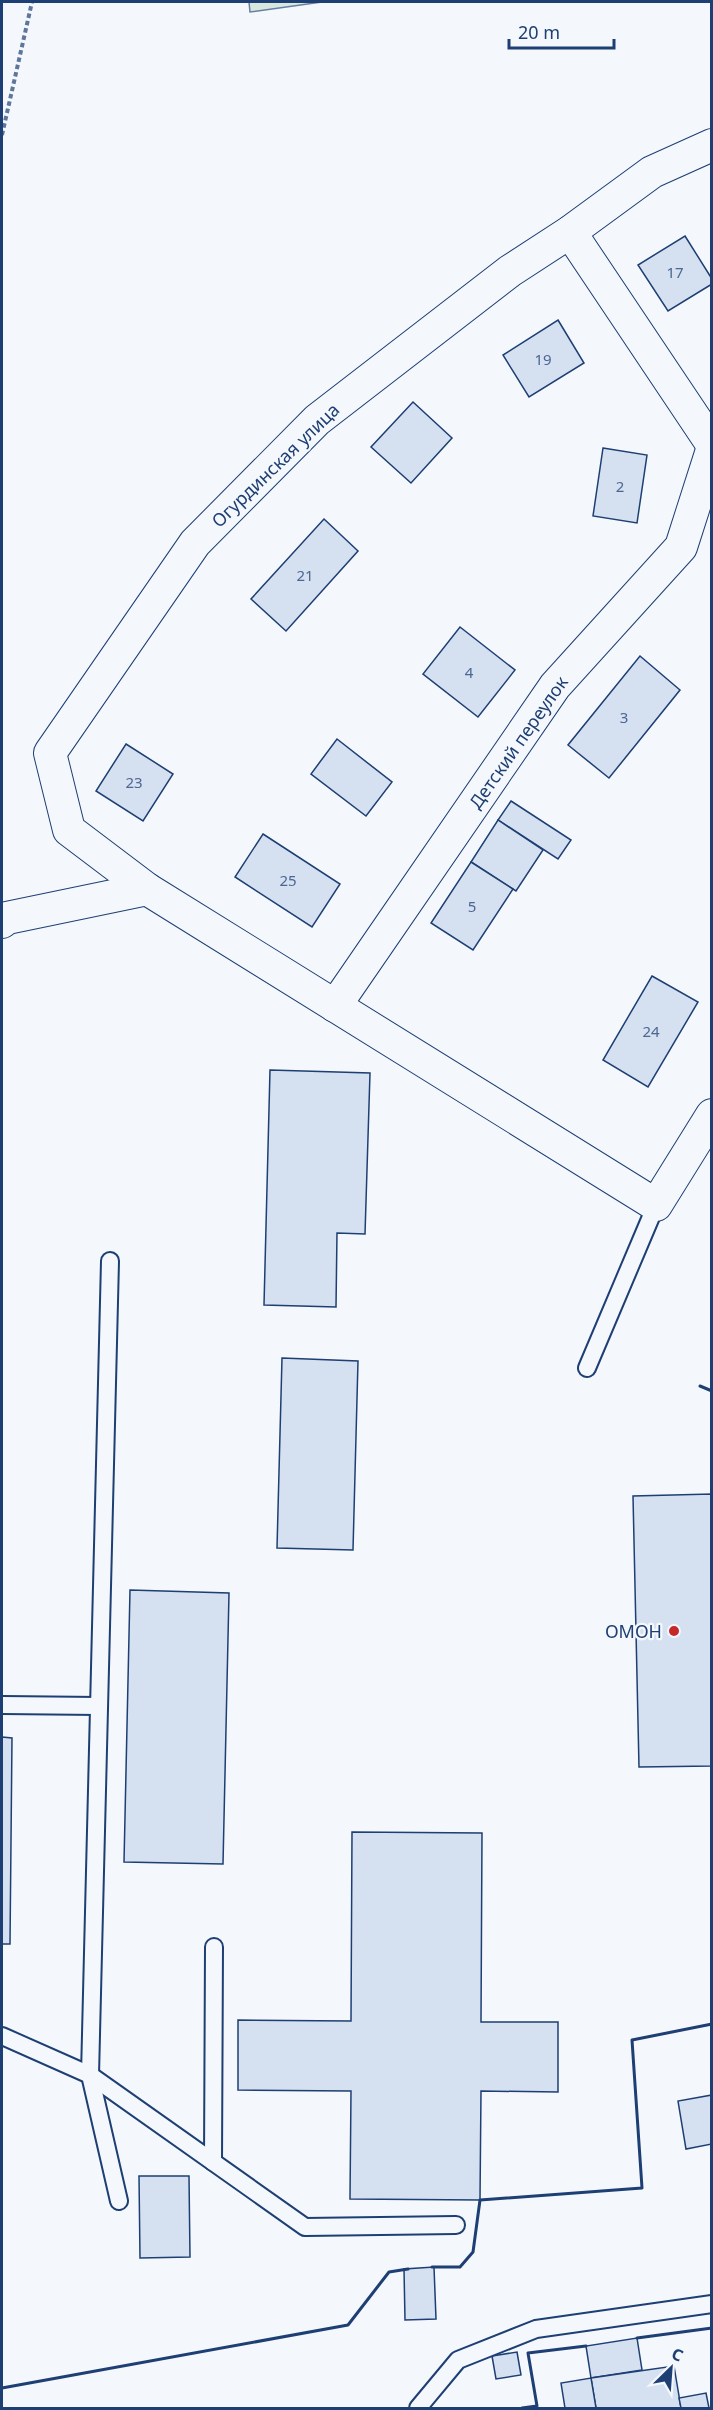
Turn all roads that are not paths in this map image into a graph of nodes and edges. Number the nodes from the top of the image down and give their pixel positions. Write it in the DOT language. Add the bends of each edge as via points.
graph roads {
  1 [pos="711,145"];
  2 [pos="570,232"];
  3 [pos="711,444"];
  4 [pos="711,450"];
  5 [pos="147,889"];
  6 [pos="2,922"];
  7 [pos="335,1006"];
  8 [pos="711,1115"];
  9 [pos="656,1205"];
  10 [pos="110,1261"];
  11 [pos="587,1368"];
  12 [pos="2,1705"];
  13 [pos="99,1706"];
  14 [pos="214,1947"];
  15 [pos="2,2036"];
  16 [pos="90,2075"];
  17 [pos="213,2162"];
  18 [pos="119,2201"];
  19 [pos="456,2225"];
  20 [pos="711,2304"];
  21 [pos="418,2409"];
  1 -- 2 [label="street, Огурдинская улица" via="652,172"];
  2 -- 3 [label="street"];
  2 -- 5 [label="street, Огурдинская улица" via="510,271 316,420 195,543 50,753 69,830"];
  4 -- 7 [label="street, Детский переулок" via="681,547 555,686"];
  5 -- 6 [label="street"];
  5 -- 7 [label="street, Огурдинская улица"];
  7 -- 9 [label="street, Огурдинская улица"];
  8 -- 9 [label="street"];
  9 -- 11 [label="lane"];
  10 -- 13 [label="lane"];
  12 -- 13 [label="lane"];
  13 -- 16 [label="lane"];
  14 -- 17 [label="lane"];
  15 -- 16 [label="lane"];
  16 -- 17 [label="lane"];
  16 -- 18 [label="lane"];
  17 -- 19 [label="lane" via="305,2227"];
  20 -- 21 [label="lane" via="536,2329 459,2360"];
}
